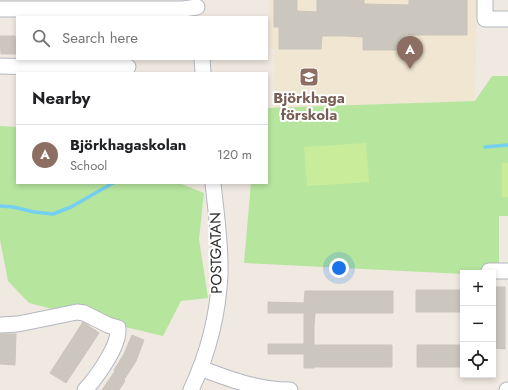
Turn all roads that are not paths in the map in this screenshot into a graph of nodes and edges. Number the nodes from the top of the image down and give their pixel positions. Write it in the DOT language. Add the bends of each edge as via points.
graph roads {
  1 [pos="484,0"];
  2 [pos="198,8"];
  3 [pos="0,9"];
  4 [pos="508,19"];
  5 [pos="202,60"];
  6 [pos="0,66"];
  7 [pos="128,68"];
  8 [pos="204,72"];
  9 [pos="213,186"];
  10 [pos="496,271"];
  11 [pos="508,271"];
  12 [pos="0,325"];
  13 [pos="200,368"];
  14 [pos="256,388"];
  15 [pos="85,390"];
  16 [pos="191,390"];
  17 [pos="290,390"];
  1 -- 4 [label="street" via="484,19"];
  2 -- 3 [label="street"];
  5 -- 8 [label="street"];
  6 -- 7 [label="street"];
  9 -- 13 [label="street, POSTGATAN" via="220,275 213,328"];
  10 -- 11 [label="street"];
  12 -- 15 [label="street" via="18,324 77,312 118,328 117,338 109,355"];
  13 -- 14 [label="street"];
  13 -- 16 [label="street, POSTGATAN"];
  14 -- 17 [label="street"];
}
